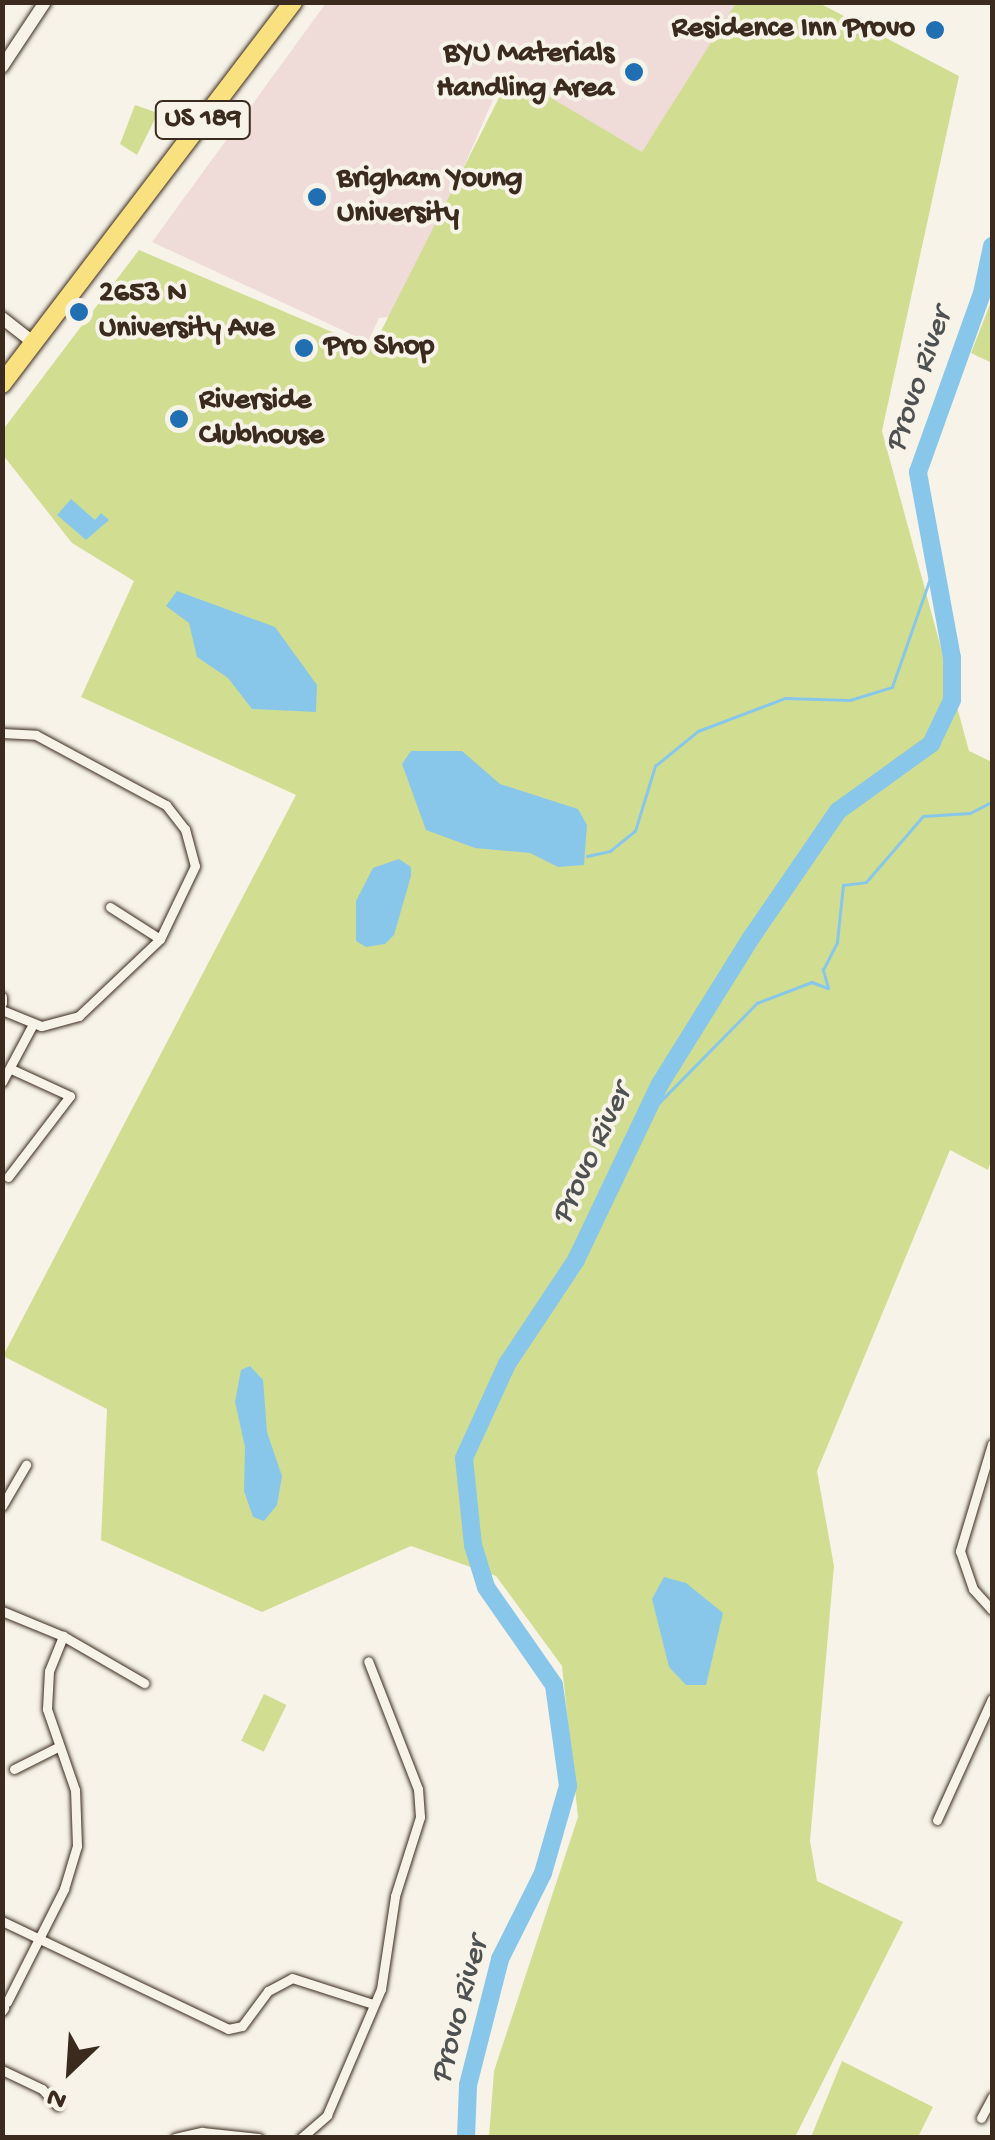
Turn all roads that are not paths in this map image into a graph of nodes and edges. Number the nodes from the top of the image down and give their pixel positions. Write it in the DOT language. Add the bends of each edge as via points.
graph roads {
  1 [pos="45,2"];
  2 [pos="293,2"];
  3 [pos="2,67"];
  4 [pos="2,318"];
  5 [pos="33,342"];
  6 [pos="2,384"];
  7 [pos="2,733"];
  8 [pos="110,907"];
  9 [pos="160,940"];
  10 [pos="2,1003"];
  11 [pos="33,1024"];
  12 [pos="11,1068"];
  13 [pos="2,1082"];
  14 [pos="8,1177"];
  15 [pos="992,1444"];
  16 [pos="26,1465"];
  17 [pos="2,1506"];
  18 [pos="992,1610"];
  19 [pos="2,1612"];
  20 [pos="63,1636"];
  21 [pos="368,1660"];
  22 [pos="144,1684"];
  23 [pos="992,1698"];
  24 [pos="58,1747"];
  25 [pos="14,1769"];
  26 [pos="937,1820"];
  27 [pos="2,1921"];
  28 [pos="41,1938"];
  29 [pos="373,2004"];
  30 [pos="5,2007"];
  31 [pos="2,2070"];
  32 [pos="992,2097"];
  33 [pos="58,2106"];
  34 [pos="981,2118"];
  35 [pos="191,2137"];
  36 [pos="307,2137"];
  37 [pos="176,2138"];
  38 [pos="259,2138"];
  1 -- 3 [label="main road"];
  2 -- 5 [label="highway, US 189"];
  4 -- 5 [label="main road"];
  5 -- 6 [label="highway, US 189"];
  7 -- 9 [label="street" via="36,735 166,804 185,829 195,866"];
  8 -- 9 [label="street"];
  9 -- 11 [label="street" via="79,1016"];
  10 -- 11 [label="street"];
  11 -- 12 [label="street"];
  12 -- 13 [label="street"];
  12 -- 14 [label="street" via="67,1095 64,1110"];
  15 -- 18 [label="street" via="960,1551 974,1589"];
  16 -- 17 [label="street"];
  19 -- 20 [label="street"];
  20 -- 22 [label="street"];
  20 -- 24 [label="street" via="46,1689"];
  21 -- 29 [label="street" via="420,1804"];
  23 -- 26 [label="street"];
  24 -- 25 [label="street"];
  24 -- 28 [label="street" via="74,1790 77,1846"];
  27 -- 28 [label="street"];
  28 -- 29 [label="street" via="228,2028 242,2026 268,1991 292,1978"];
  28 -- 30 [label="street"];
  29 -- 36 [label="street" via="327,2115"];
  31 -- 33 [label="street" via="42,2089"];
  32 -- 34 [label="street"];
  35 -- 37 [label="street"];
  35 -- 38 [label="street" via="202,2132"];
}
